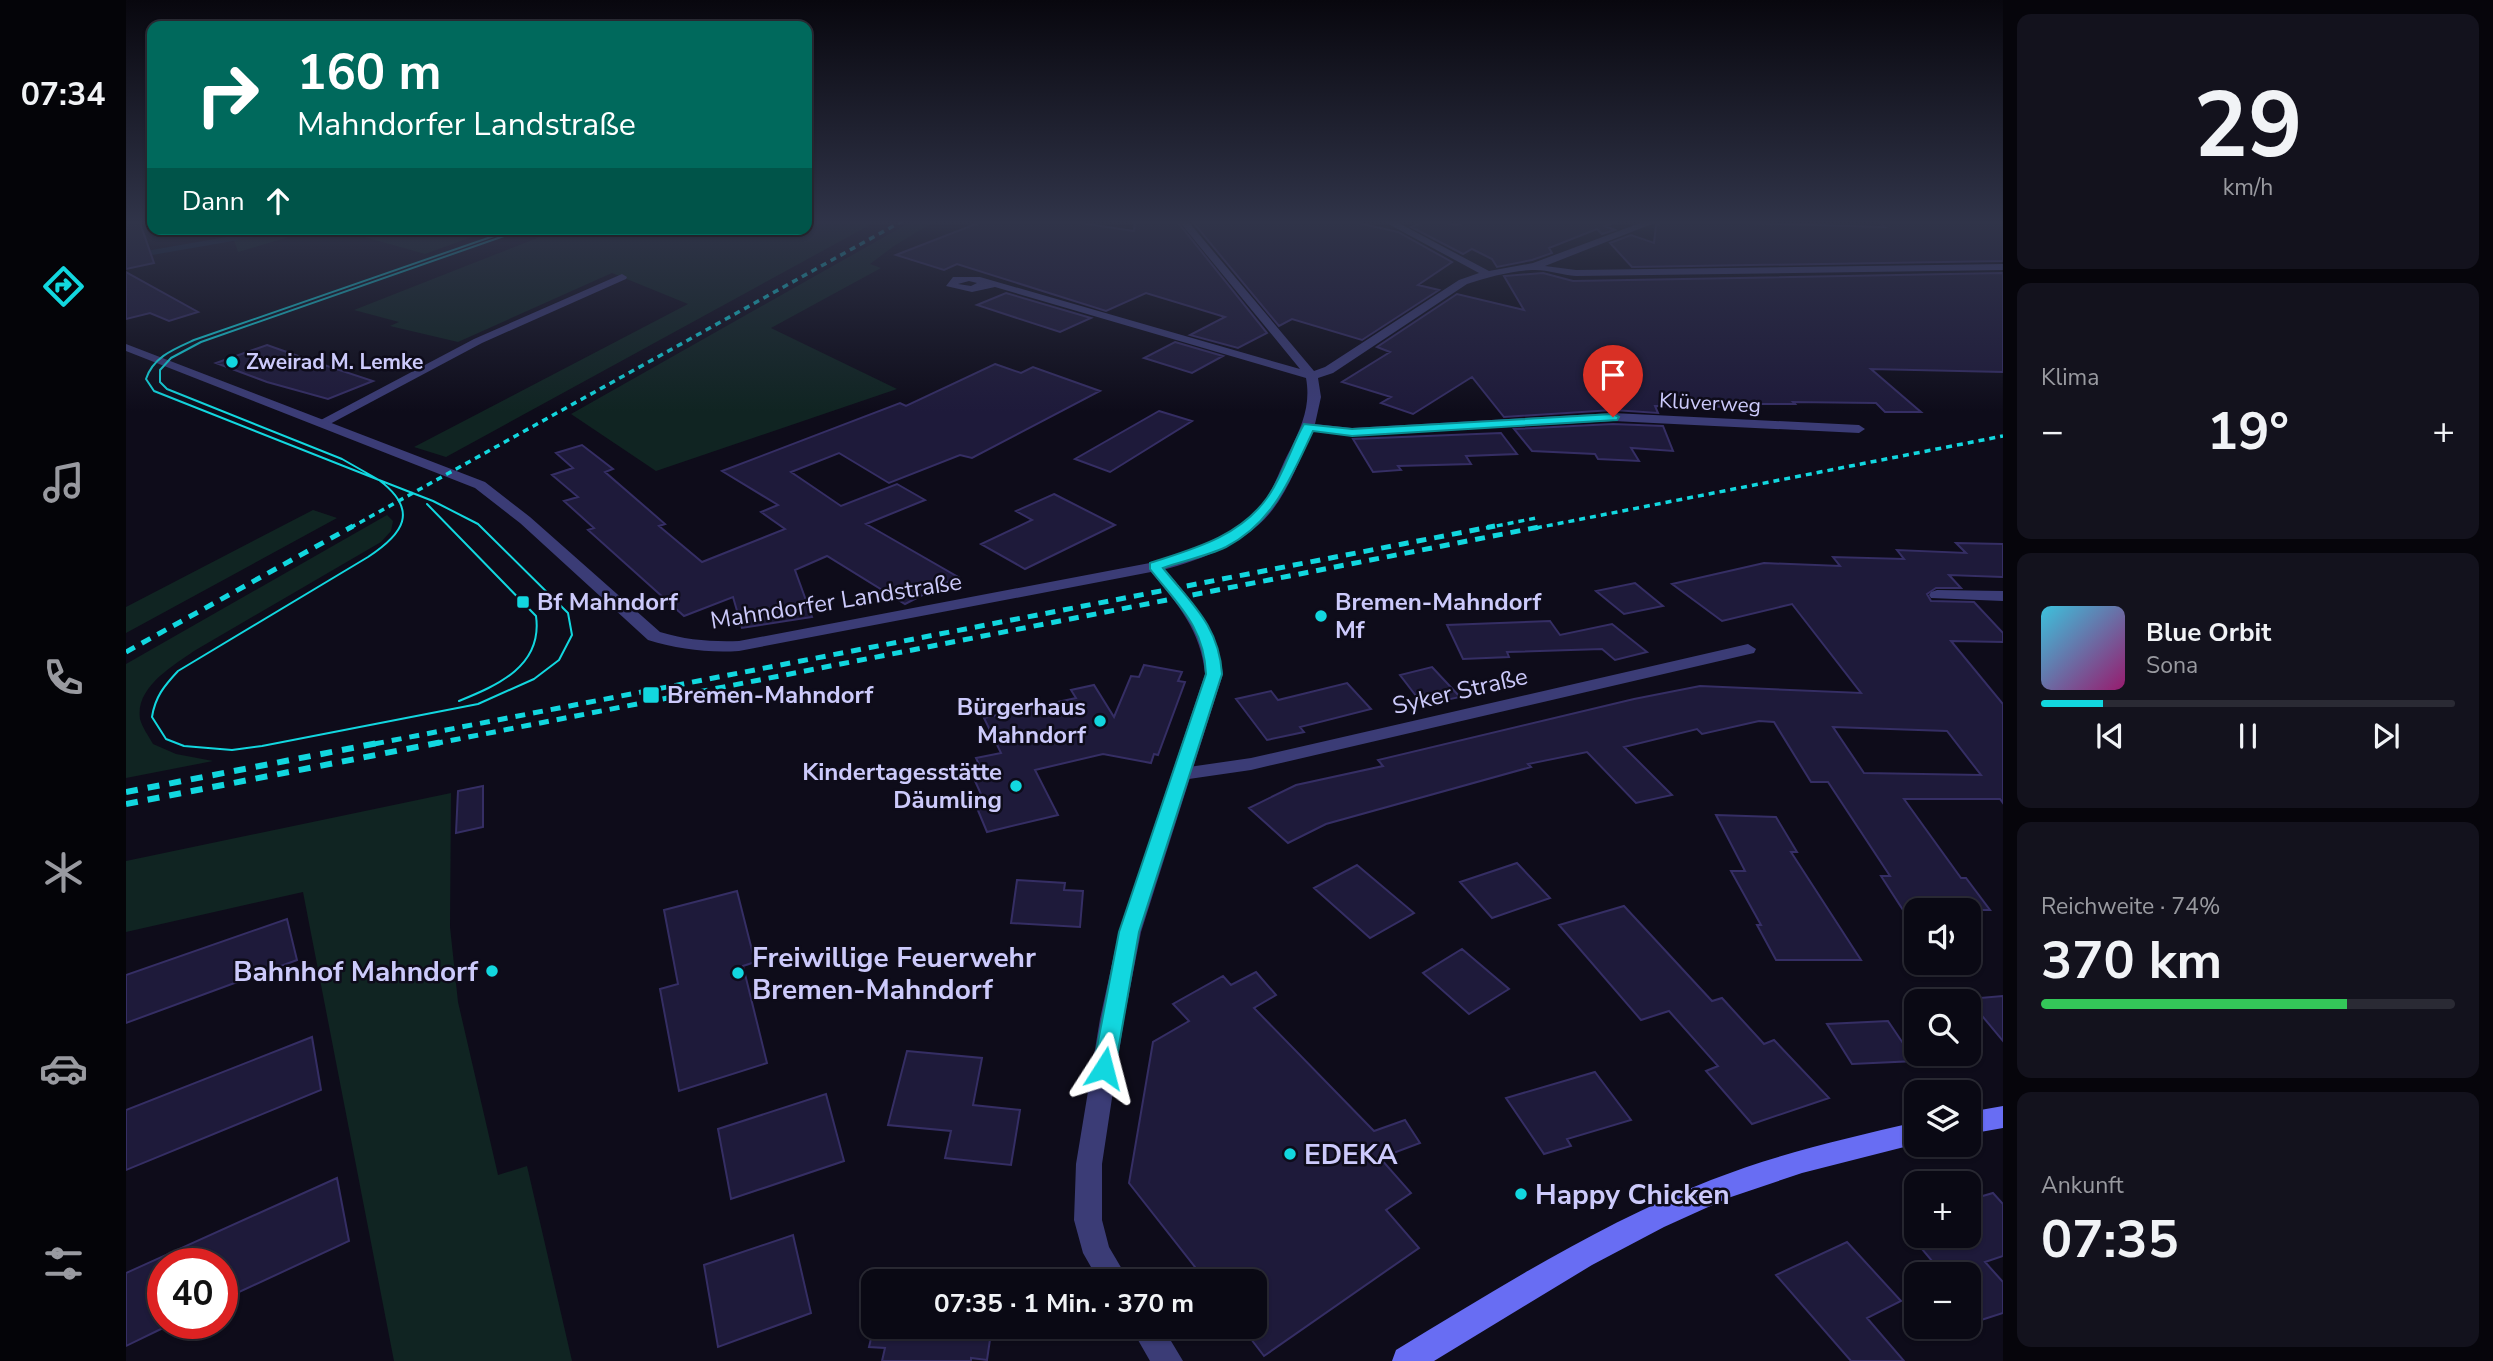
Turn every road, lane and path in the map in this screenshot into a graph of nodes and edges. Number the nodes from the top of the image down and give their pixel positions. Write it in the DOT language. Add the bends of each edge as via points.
graph roads {
  1 [pos="607,284"];
  2 [pos="984,284"];
  3 [pos="1235,284"];
  4 [pos="1461,284"];
  5 [pos="126,347"];
  6 [pos="1312,376"];
  7 [pos="323,422"];
  8 [pos="1309,427"];
  9 [pos="1859,429"];
  10 [pos="1155,566"];
  11 [pos="1937,594"];
  12 [pos="2003,596"];
  13 [pos="1748,649"];
  14 [pos="1182,774"];
  15 [pos="2003,1117"];
  16 [pos="1981,1121"];
  17 [pos="1904,1136"];
  18 [pos="1107,1269"];
  19 [pos="1153,1339"];
  20 [pos="1168,1361"];
  21 [pos="1407,1361"];
  1 -- 7 [label="street" via="478,341"];
  2 -- 6 [label="street"];
  3 -- 6 [label="street"];
  4 -- 6 [label="street" via="1329,370"];
  5 -- 7 [label="street, Mahndorfer Landstraße"];
  6 -- 8 [label="street, Mahndorfer Landstraße" via="1317,395"];
  7 -- 10 [label="street, Mahndorfer Landstraße" via="480,485 654,636 681,645 739,646"];
  8 -- 9 [label="street, Klüverweg" via="1352,432 1613,417"];
  8 -- 10 [label="street, Mahndorfer Landstraße" via="1273,499 1249,524 1221,544"];
  10 -- 14 [label="street" via="1204,628 1213,651 1214,674"];
  11 -- 12 [label="street"];
  13 -- 14 [label="street, Syker Straße" via="1251,764"];
  14 -- 18 [label="street" via="1129,932 1089,1164 1088,1220 1097,1253"];
  15 -- 16 [label="main road"];
  17 -- 21 [label="main road" via="1812,1159 1691,1201 1531,1284"];
  19 -- 20 [label="street"];
}
